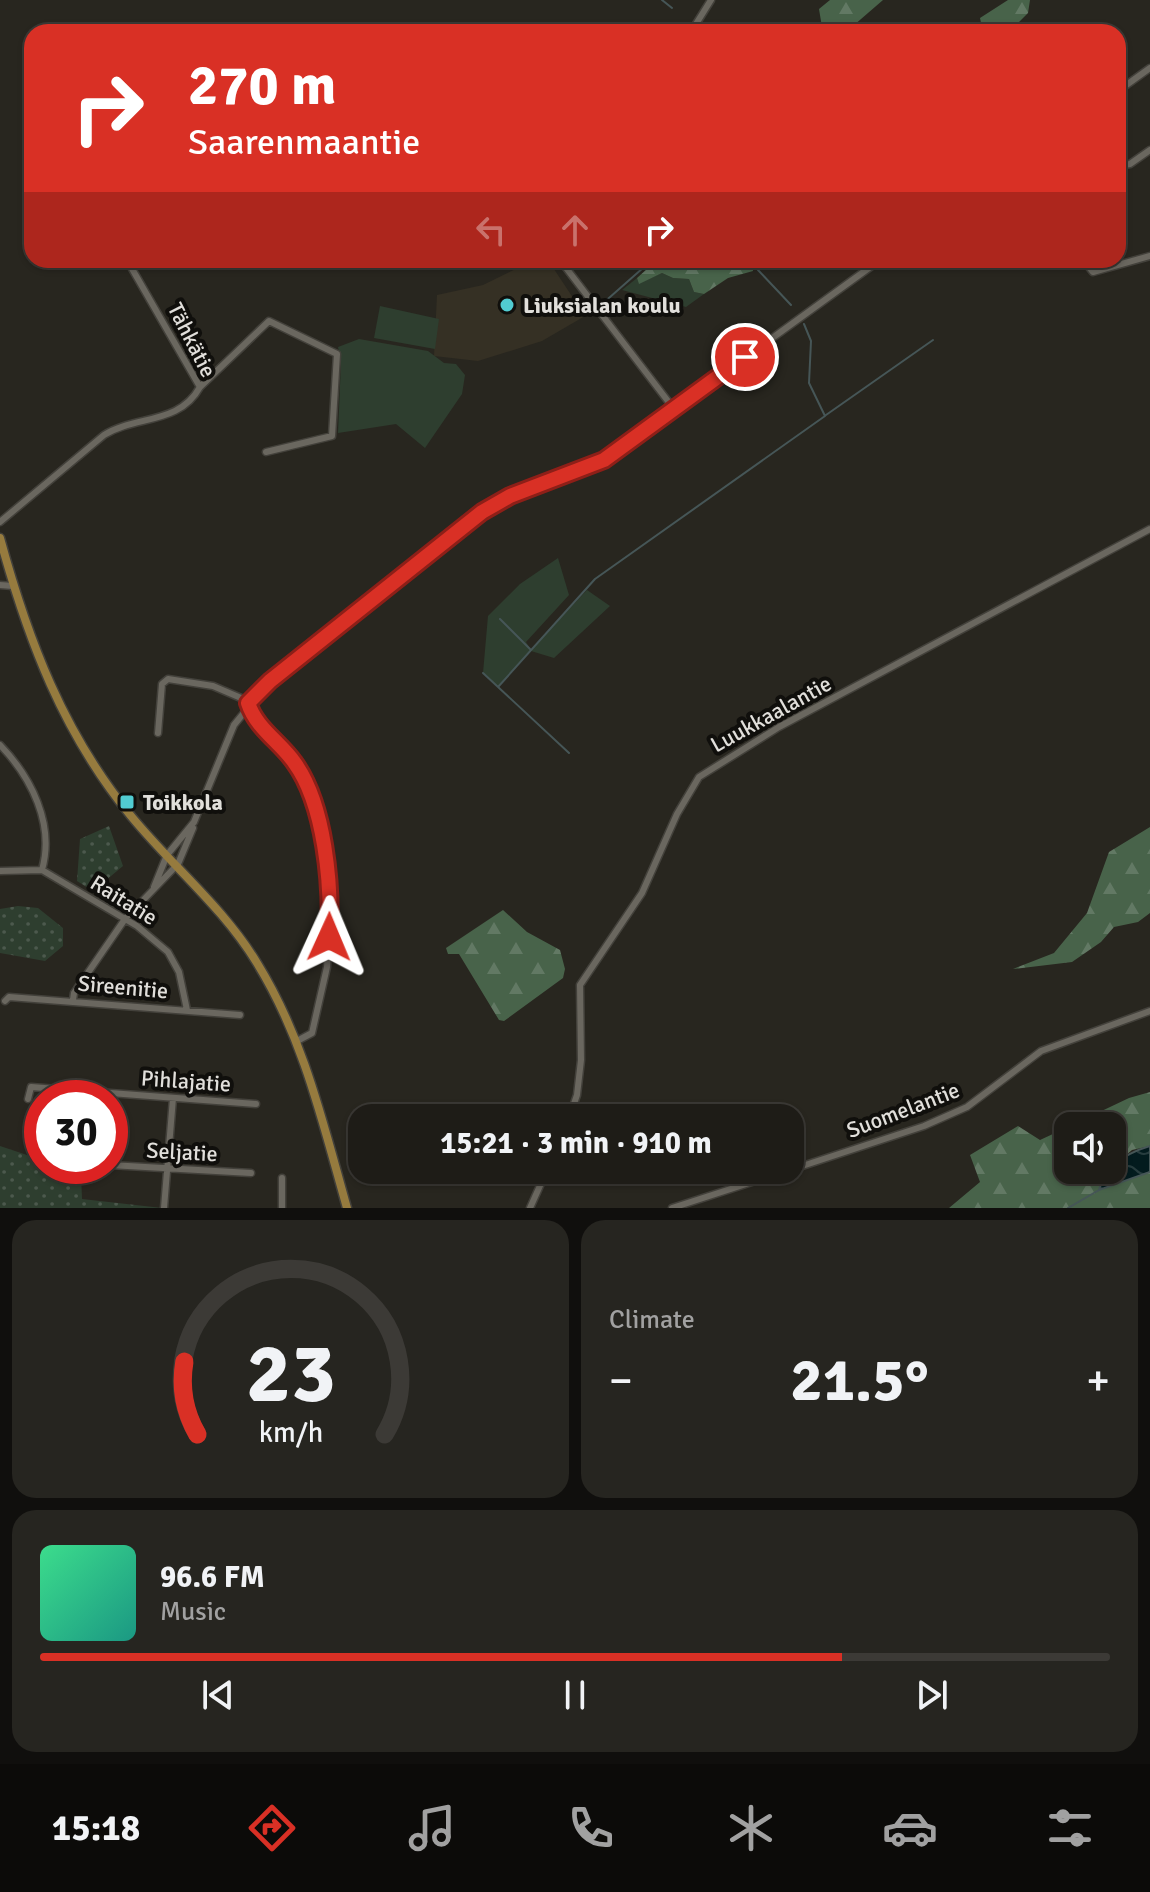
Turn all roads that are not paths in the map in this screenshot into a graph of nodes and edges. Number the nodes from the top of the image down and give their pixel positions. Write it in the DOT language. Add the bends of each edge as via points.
graph roads {
  1 [pos="711,0"];
  2 [pos="696,24"];
  3 [pos="1150,68"];
  4 [pos="1126,85"];
  5 [pos="1150,150"];
  6 [pos="1126,165"];
  7 [pos="1150,256"];
  8 [pos="1126,263"];
  9 [pos="132,268"];
  10 [pos="566,268"];
  11 [pos="869,268"];
  12 [pos="1090,268"];
  13 [pos="1107,268"];
  14 [pos="275,315"];
  15 [pos="269,321"];
  16 [pos="200,387"];
  17 [pos="674,409"];
  18 [pos="266,452"];
  19 [pos="0,522"];
  20 [pos="1150,529"];
  21 [pos="0,538"];
  22 [pos="0,585"];
  23 [pos="13,586"];
  24 [pos="248,703"];
  25 [pos="158,733"];
  26 [pos="0,745"];
  27 [pos="6,752"];
  28 [pos="0,759"];
  29 [pos="194,822"];
  30 [pos="167,855"];
  31 [pos="178,864"];
  32 [pos="42,870"];
  33 [pos="0,871"];
  34 [pos="154,887"];
  35 [pos="125,919"];
  36 [pos="73,1000"];
  37 [pos="5,1001"];
  38 [pos="187,1010"];
  39 [pos="1150,1011"];
  40 [pos="240,1015"];
  41 [pos="297,1041"];
  42 [pos="128,1095"];
  43 [pos="173,1098"];
  44 [pos="256,1104"];
  45 [pos="574,1104"];
  46 [pos="804,1165"];
  47 [pos="128,1167"];
  48 [pos="168,1170"];
  49 [pos="251,1173"];
  50 [pos="282,1178"];
  51 [pos="541,1184"];
  52 [pos="746,1184"];
  53 [pos="164,1208"];
  54 [pos="282,1208"];
  55 [pos="347,1208"];
  56 [pos="530,1208"];
  57 [pos="672,1208"];
  1 -- 2 [label="street"];
  3 -- 4 [label="street"];
  5 -- 6 [label="street"];
  7 -- 8 [label="street"];
  9 -- 16 [label="street, Tähkätie"];
  10 -- 17 [label="street"];
  11 -- 17 [label="street"];
  12 -- 13 [label="street"];
  14 -- 15 [label="street"];
  15 -- 16 [label="street"];
  15 -- 18 [label="street" via="337,354 332,436"];
  16 -- 19 [label="street, Tähkätie" via="176,412 121,424 104,435"];
  17 -- 24 [label="street" via="604,460 510,496 460,526"];
  20 -- 45 [label="street, Luukkaalantie" via="779,727 699,777 642,893 580,985 581,1060"];
  21 -- 23 [label="main road"];
  22 -- 23 [label="street"];
  23 -- 30 [label="main road" via="40,666 77,740 132,818"];
  24 -- 25 [label="street" via="213,686 168,679 162,684"];
  24 -- 29 [label="street" via="222,747"];
  24 -- 41 [label="street" via="294,762 313,795 319,820 331,908 327,967 312,1033"];
  26 -- 27 [label="street"];
  27 -- 28 [label="street"];
  27 -- 32 [label="street" via="38,803 44,831"];
  29 -- 30 [label="street"];
  29 -- 31 [label="street"];
  30 -- 31 [label="main road"];
  30 -- 34 [label="street"];
  31 -- 34 [label="street"];
  31 -- 41 [label="main road" via="256,961"];
  32 -- 33 [label="street"];
  32 -- 35 [label="street, Raitatie"];
  34 -- 35 [label="street"];
  35 -- 36 [label="street"];
  35 -- 38 [label="street, Raitatie" via="168,952 179,972"];
  36 -- 37 [label="street, Sireenitie"];
  36 -- 38 [label="street, Sireenitie"];
  38 -- 40 [label="street, Sireenitie"];
  39 -- 46 [label="street, Suomelantie" via="1041,1051 967,1107"];
  41 -- 55 [label="main road"];
  42 -- 43 [label="street, Pihlajatie"];
  43 -- 44 [label="street, Pihlajatie"];
  43 -- 48 [label="street"];
  47 -- 48 [label="street, Seljatie"];
  48 -- 49 [label="street, Seljatie"];
  48 -- 53 [label="street"];
  50 -- 54 [label="street"];
  51 -- 56 [label="street"];
  52 -- 57 [label="street, Suomelantie"];
}
